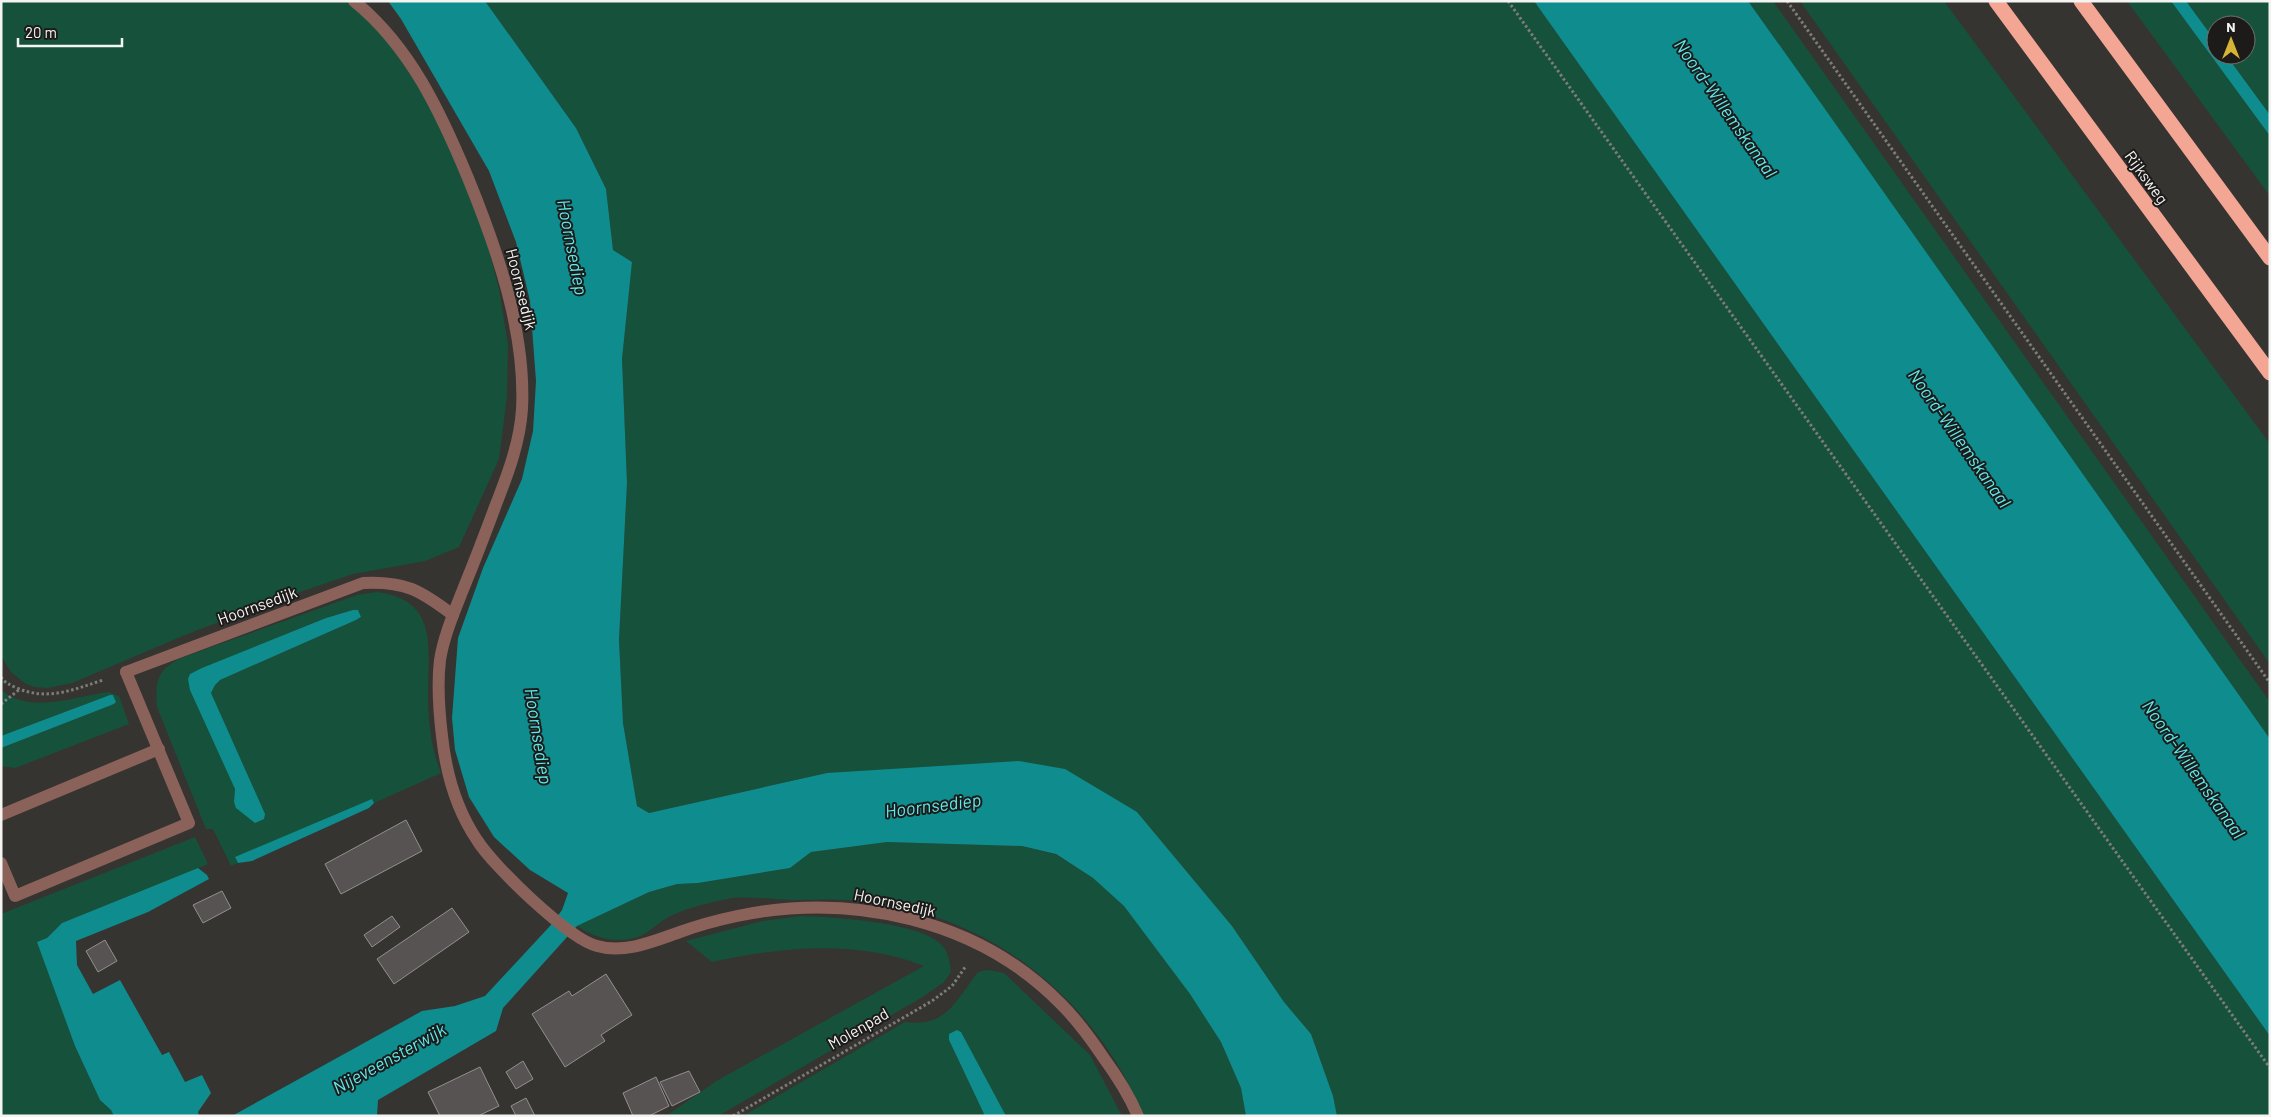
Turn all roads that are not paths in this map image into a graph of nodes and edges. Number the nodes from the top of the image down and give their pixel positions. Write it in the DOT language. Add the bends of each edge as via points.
graph roads {
  1 [pos="354,1"];
  2 [pos="1996,1"];
  3 [pos="2081,1"];
  4 [pos="2270,258"];
  5 [pos="2270,374"];
  6 [pos="453,615"];
  7 [pos="159,749"];
  8 [pos="1,814"];
  9 [pos="1,863"];
  10 [pos="1138,1116"];
  1 -- 6 [label="street, Hoornsedijk" via="374,18 407,58 451,136 492,235 520,350 522,411 512,463"];
  2 -- 5 [label="highway, Rijksweg"];
  3 -- 4 [label="highway"];
  6 -- 7 [label="street, Hoornsedijk" via="432,598 397,583 363,583 126,672"];
  6 -- 10 [label="street, Hoornsedijk" via="441,656 438,692 444,758 452,789 478,842 501,869 572,934 594,946 626,947 648,944 737,916 767,910 826,907 857,908 934,924 977,942 1031,977 1062,1004 1118,1077"];
  7 -- 8 [label="street"];
  7 -- 9 [label="street" via="189,823 15,896"];
}
